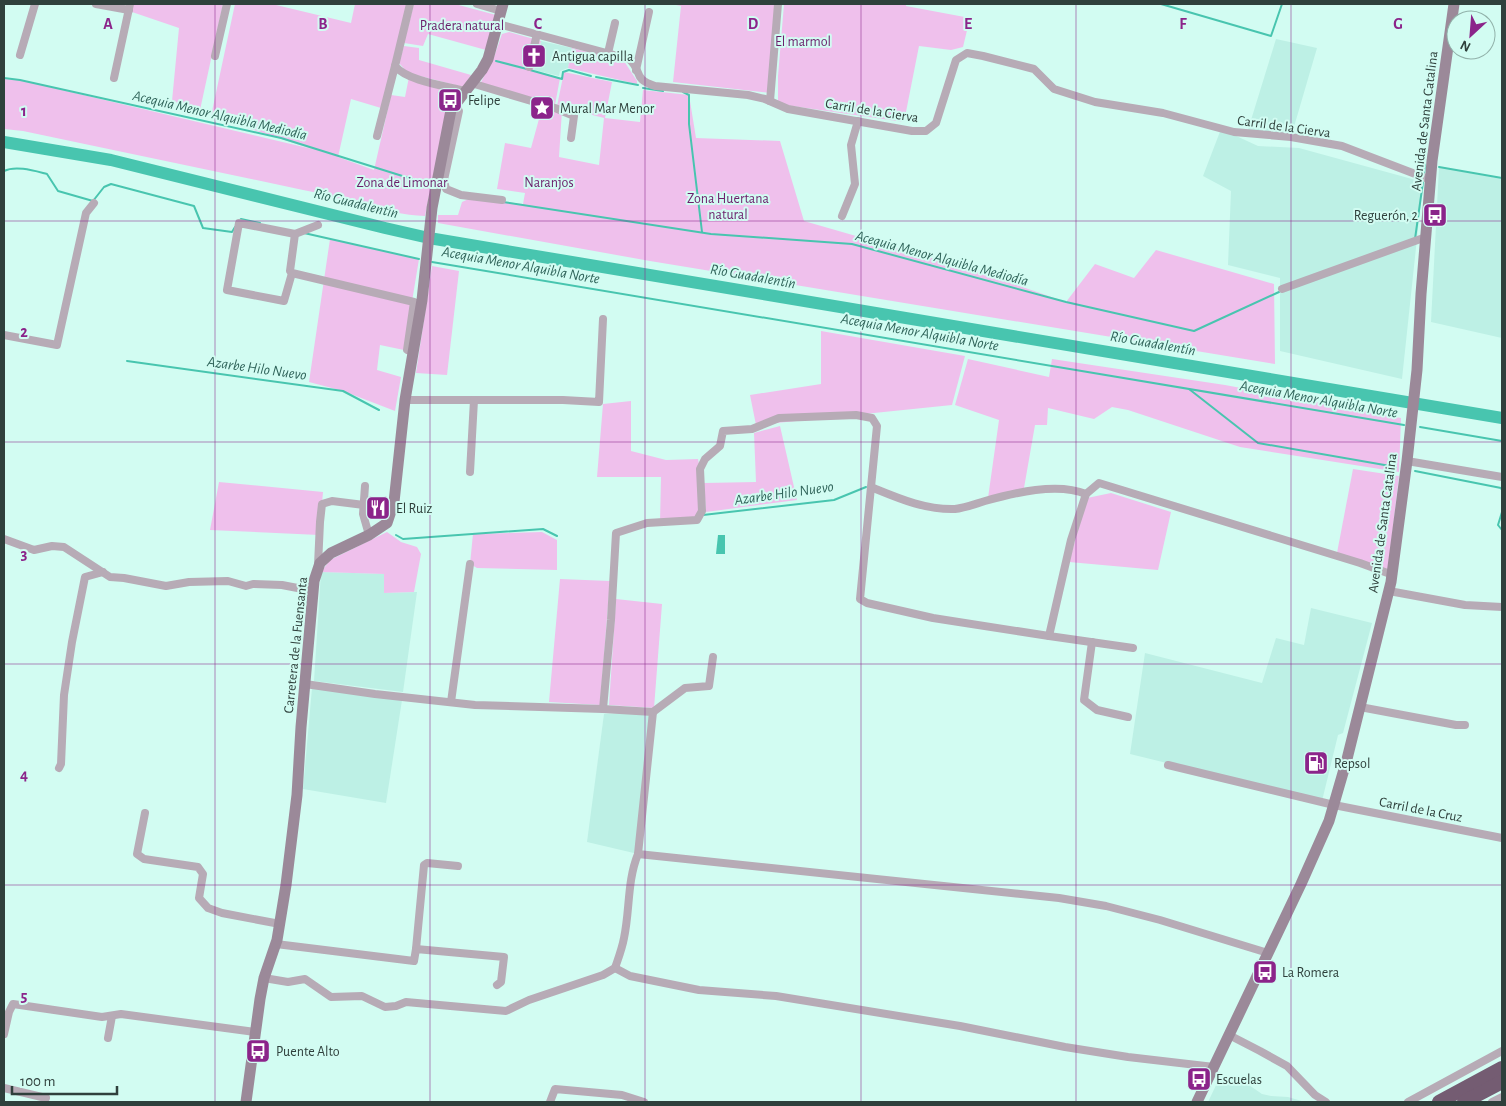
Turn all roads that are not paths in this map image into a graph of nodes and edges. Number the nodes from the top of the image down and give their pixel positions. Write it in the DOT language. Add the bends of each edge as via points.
graph roads {
  1 [pos="35,4"];
  2 [pos="96,4"];
  3 [pos="227,4"];
  4 [pos="410,4"];
  5 [pos="477,4"];
  6 [pos="778,4"];
  7 [pos="1454,4"];
  8 [pos="130,7"];
  9 [pos="498,7"];
  10 [pos="649,12"];
  11 [pos="615,23"];
  12 [pos="498,24"];
  13 [pos="537,34"];
  14 [pos="608,53"];
  15 [pos="20,55"];
  16 [pos="216,56"];
  17 [pos="395,66"];
  18 [pos="529,67"];
  19 [pos="636,70"];
  20 [pos="114,78"];
  21 [pos="468,87"];
  22 [pos="770,101"];
  23 [pos="454,105"];
  24 [pos="858,121"];
  25 [pos="377,136"];
  26 [pos="571,138"];
  27 [pos="1430,180"];
  28 [pos="502,200"];
  29 [pos="94,203"];
  30 [pos="842,216"];
  31 [pos="318,225"];
  32 [pos="295,234"];
  33 [pos="1426,237"];
  34 [pos="292,273"];
  35 [pos="1282,289"];
  36 [pos="604,319"];
  37 [pos="4,335"];
  38 [pos="413,352"];
  39 [pos="405,400"];
  40 [pos="474,400"];
  41 [pos="1407,461"];
  42 [pos="470,472"];
  43 [pos="1502,477"];
  44 [pos="365,486"];
  45 [pos="871,487"];
  46 [pos="1086,494"];
  47 [pos="364,505"];
  48 [pos="370,535"];
  49 [pos="4,539"];
  50 [pos="470,564"];
  51 [pos="318,570"];
  52 [pos="102,572"];
  53 [pos="1393,575"];
  54 [pos="313,591"];
  55 [pos="1389,591"];
  56 [pos="1502,608"];
  57 [pos="1049,636"];
  58 [pos="1092,642"];
  59 [pos="1134,648"];
  60 [pos="713,657"];
  61 [pos="305,684"];
  62 [pos="451,702"];
  63 [pos="1360,707"];
  64 [pos="603,709"];
  65 [pos="653,712"];
  66 [pos="1128,717"];
  67 [pos="1465,725"];
  68 [pos="1168,765"];
  69 [pos="58,768"];
  70 [pos="1334,805"];
  71 [pos="144,814"];
  72 [pos="1502,838"];
  73 [pos="638,854"];
  74 [pos="458,866"];
  75 [pos="280,924"];
  76 [pos="276,944"];
  77 [pos="416,949"];
  78 [pos="1268,953"];
  79 [pos="615,968"];
  80 [pos="264,978"];
  81 [pos="496,985"];
  82 [pos="112,1016"];
  83 [pos="256,1032"];
  84 [pos="4,1034"];
  85 [pos="1229,1035"];
  86 [pos="108,1038"];
  87 [pos="1502,1050"];
  88 [pos="1214,1067"];
  89 [pos="1502,1068"];
  90 [pos="1502,1082"];
  91 [pos="4,1088"];
  92 [pos="1502,1097"];
  93 [pos="46,1098"];
  94 [pos="246,1102"];
  95 [pos="550,1102"];
  96 [pos="644,1102"];
  97 [pos="1197,1102"];
  98 [pos="1326,1102"];
  99 [pos="1408,1102"];
  100 [pos="1439,1102"];
  101 [pos="1464,1102"];
  102 [pos="1492,1102"];
  1 -- 15 [label="street"];
  2 -- 8 [label="street"];
  3 -- 16 [label="street"];
  4 -- 17 [label="street"];
  5 -- 9 [label="street"];
  6 -- 22 [label="street"];
  7 -- 27 [label="main road, Avenida de Santa Catalina"];
  8 -- 20 [label="street"];
  9 -- 12 [label="main road, Carretera de la Fuensanta"];
  10 -- 19 [label="street"];
  11 -- 14 [label="street"];
  12 -- 13 [label="street, Carril de la Cierva"];
  12 -- 21 [label="main road, Carretera de la Fuensanta" via="488,59"];
  13 -- 14 [label="street, Carril de la Cierva"];
  13 -- 18 [label="street"];
  14 -- 19 [label="street, Carril de la Cierva" via="629,59"];
  17 -- 21 [label="street" via="411,78"];
  17 -- 25 [label="street"];
  19 -- 22 [label="street, Carril de la Cierva" via="639,78 655,86 748,94"];
  21 -- 23 [label="main road, Carretera de la Fuensanta"];
  21 -- 26 [label="street" via="555,108 574,116"];
  22 -- 24 [label="street, Carril de la Cierva" via="788,109"];
  23 -- 28 [label="street" via="459,111 444,180 446,189 462,195"];
  23 -- 38 [label="main road, Carretera de la Fuensanta" via="432,208"];
  24 -- 27 [label="street, Carril de la Cierva" via="926,132 936,123 956,60 967,53 1034,69 1054,89 1094,102 1163,113 1234,132 1342,146"];
  24 -- 30 [label="street" via="851,145 856,184"];
  27 -- 33 [label="main road, Avenida de Santa Catalina"];
  29 -- 37 [label="street" via="86,213 57,345"];
  31 -- 32 [label="street"];
  32 -- 34 [label="street"];
  32 -- 34 [label="street" via="238,223 227,290 284,301"];
  33 -- 35 [label="street"];
  33 -- 41 [label="main road, Avenida de Santa Catalina"];
  34 -- 38 [label="street" via="414,302 407,350"];
  36 -- 40 [label="street" via="599,402"];
  38 -- 39 [label="main road, Carretera de la Fuensanta"];
  39 -- 40 [label="street"];
  39 -- 48 [label="main road, Carretera de la Fuensanta" via="394,502 387,523"];
  40 -- 42 [label="street"];
  41 -- 43 [label="street"];
  41 -- 53 [label="main road, Avenida de Santa Catalina"];
  44 -- 47 [label="street"];
  45 -- 46 [label="street" via="905,501 934,508 957,509 1040,489"];
  45 -- 57 [label="street" via="860,599 933,618"];
  45 -- 64 [label="street" via="877,426 872,418 856,414 779,418 752,429 723,431 720,446 700,469 702,511 697,520 647,523 616,533"];
  46 -- 53 [label="street" via="1099,483"];
  46 -- 57 [label="street" via="1071,540"];
  47 -- 48 [label="street" via="363,514"];
  47 -- 51 [label="street" via="332,501 322,504"];
  48 -- 51 [label="main road, Carretera de la Fuensanta" via="331,553 320,563"];
  49 -- 52 [label="street" via="34,550 64,547"];
  50 -- 62 [label="street"];
  51 -- 54 [label="main road, Carretera de la Fuensanta"];
  52 -- 54 [label="street" via="110,577 166,586 228,581 246,586 282,585"];
  52 -- 69 [label="street" via="85,577 64,695 61,764"];
  53 -- 55 [label="main road, Avenida de Santa Catalina"];
  54 -- 61 [label="main road, Carretera de la Fuensanta"];
  55 -- 56 [label="street" via="1464,605"];
  55 -- 63 [label="main road, Avenida de Santa Catalina"];
  57 -- 58 [label="street"];
  58 -- 59 [label="street"];
  58 -- 66 [label="street" via="1084,700 1096,710"];
  60 -- 65 [label="street" via="709,686 685,688"];
  61 -- 62 [label="street"];
  61 -- 75 [label="main road, Carretera de la Fuensanta" via="297,795"];
  62 -- 64 [label="street"];
  63 -- 67 [label="street"];
  63 -- 70 [label="main road, Avenida de Santa Catalina"];
  64 -- 65 [label="street"];
  65 -- 73 [label="street"];
  68 -- 70 [label="street, Carril de la Cruz"];
  70 -- 72 [label="street, Carril de la Cruz"];
  70 -- 78 [label="main road, Avenida de Santa Catalina"];
  71 -- 75 [label="street" via="137,854 144,859 198,867 203,874 199,898 208,908"];
  73 -- 78 [label="street" via="1059,898 1168,922"];
  73 -- 79 [label="street" via="628,893 624,938"];
  74 -- 77 [label="street" via="424,866"];
  75 -- 76 [label="main road, Carretera de la Fuensanta"];
  76 -- 77 [label="street" via="414,961"];
  76 -- 80 [label="main road, Carretera de la Fuensanta"];
  77 -- 81 [label="street" via="504,957 501,982"];
  78 -- 85 [label="main road, Avenida de Santa Catalina"];
  79 -- 80 [label="street" via="506,1011 406,1002 385,1007 362,996 331,997 305,979 288,982"];
  79 -- 88 [label="street" via="630,976 699,990 776,996 1119,1056"];
  80 -- 83 [label="main road, Carretera de la Fuensanta"];
  82 -- 83 [label="street" via="121,1014"];
  82 -- 84 [label="street" via="102,1018 13,1004"];
  82 -- 86 [label="street"];
  83 -- 94 [label="main road, Carretera de la Fuensanta"];
  85 -- 88 [label="main road, Avenida de Santa Catalina"];
  85 -- 98 [label="street" via="1287,1066"];
  87 -- 99 [label="street"];
  88 -- 97 [label="main road, Avenida de Santa Catalina"];
  89 -- 100 [label="highway"];
  90 -- 101 [label="highway"];
  91 -- 93 [label="street"];
  92 -- 102 [label="street"];
  95 -- 96 [label="street" via="555,1089 622,1095"];
}
